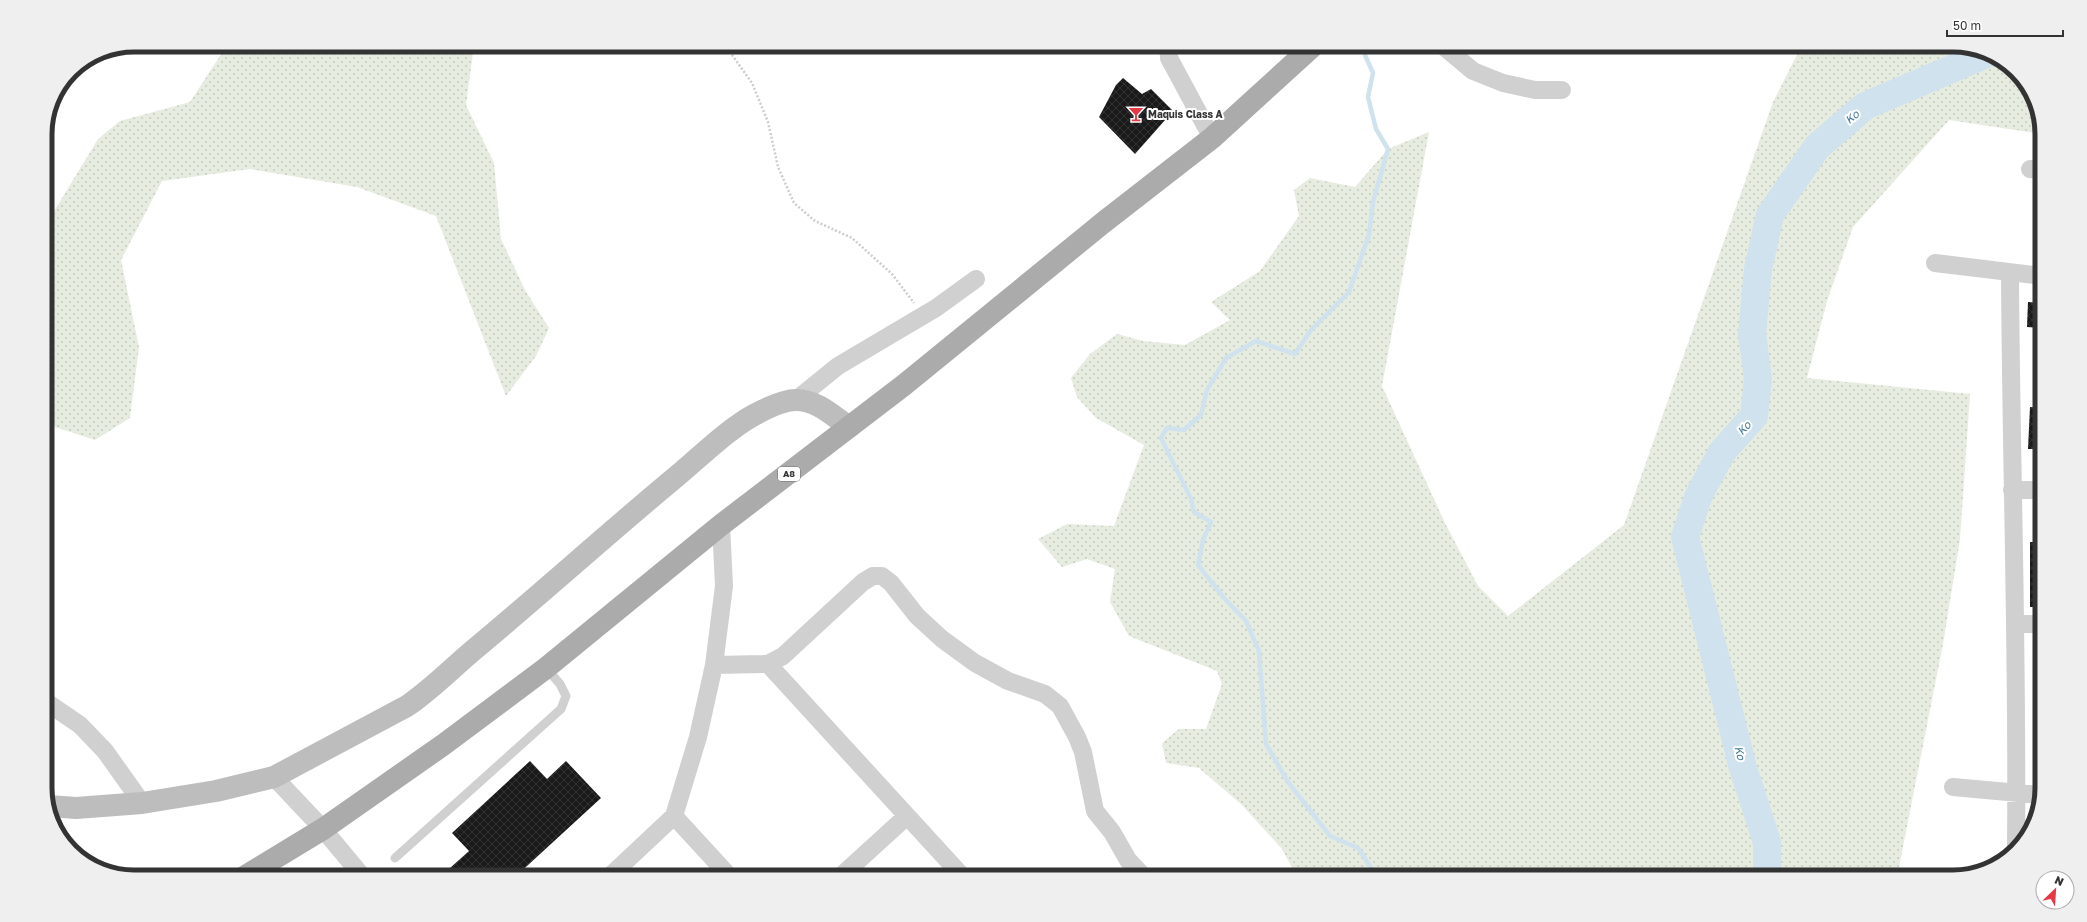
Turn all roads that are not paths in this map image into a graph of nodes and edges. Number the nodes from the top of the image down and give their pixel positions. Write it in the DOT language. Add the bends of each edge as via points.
graph roads {
  1 [pos="1169,52"];
  2 [pos="1306,52"];
  3 [pos="1450,52"];
  4 [pos="1562,90"];
  5 [pos="1212,138"];
  6 [pos="1935,263"];
  7 [pos="2010,273"];
  8 [pos="2035,275"];
  9 [pos="976,279"];
  10 [pos="796,400"];
  11 [pos="849,427"];
  12 [pos="2012,490"];
  13 [pos="2035,490"];
  14 [pos="721,525"];
  15 [pos="2016,624"];
  16 [pos="2035,624"];
  17 [pos="768,664"];
  18 [pos="714,665"];
  19 [pos="546,668"];
  20 [pos="52,706"];
  21 [pos="274,777"];
  22 [pos="1953,787"];
  23 [pos="2016,792"];
  24 [pos="2034,794"];
  25 [pos="142,803"];
  26 [pos="54,806"];
  27 [pos="674,816"];
  28 [pos="907,816"];
  29 [pos="323,829"];
  30 [pos="2016,840"];
  31 [pos="396,858"];
  32 [pos="256,870"];
  33 [pos="357,870"];
  34 [pos="616,870"];
  35 [pos="724,870"];
  36 [pos="848,870"];
  37 [pos="957,870"];
  38 [pos="1138,870"];
  1 -- 5 [label="street"];
  2 -- 5 [label="main road, A8"];
  3 -- 4 [label="street" via="1473,71 1503,83 1535,90"];
  5 -- 11 [label="main road, A8"];
  6 -- 7 [label="street"];
  7 -- 8 [label="street"];
  7 -- 12 [label="street"];
  9 -- 10 [label="street" via="924,315 838,366"];
  10 -- 11 [label="street" via="813,403"];
  10 -- 21 [label="street" via="753,415 726,435 424,695"];
  11 -- 14 [label="main road, A8"];
  12 -- 13 [label="street"];
  12 -- 15 [label="street"];
  14 -- 18 [label="street" via="724,586"];
  14 -- 19 [label="main road, A8"];
  15 -- 16 [label="street"];
  15 -- 23 [label="street"];
  17 -- 18 [label="street"];
  17 -- 28 [label="street"];
  17 -- 38 [label="street" via="783,656 863,582 873,576 882,576 891,583 916,616 942,639 975,663 1008,681 1045,694 1060,706 1083,752 1095,811 1112,832 1122,852"];
  18 -- 27 [label="street" via="698,737"];
  19 -- 29 [label="main road, A8" via="443,745"];
  19 -- 31 [label="lane" via="560,684 566,696 561,709"];
  20 -- 25 [label="street" via="80,725 105,750"];
  21 -- 25 [label="street" via="216,791"];
  21 -- 29 [label="street"];
  22 -- 23 [label="street"];
  23 -- 24 [label="street"];
  23 -- 30 [label="street"];
  25 -- 26 [label="street" via="76,808"];
  27 -- 34 [label="street"];
  27 -- 35 [label="street"];
  28 -- 36 [label="street"];
  28 -- 37 [label="street"];
  29 -- 32 [label="main road, A8"];
  29 -- 33 [label="street"];
}
